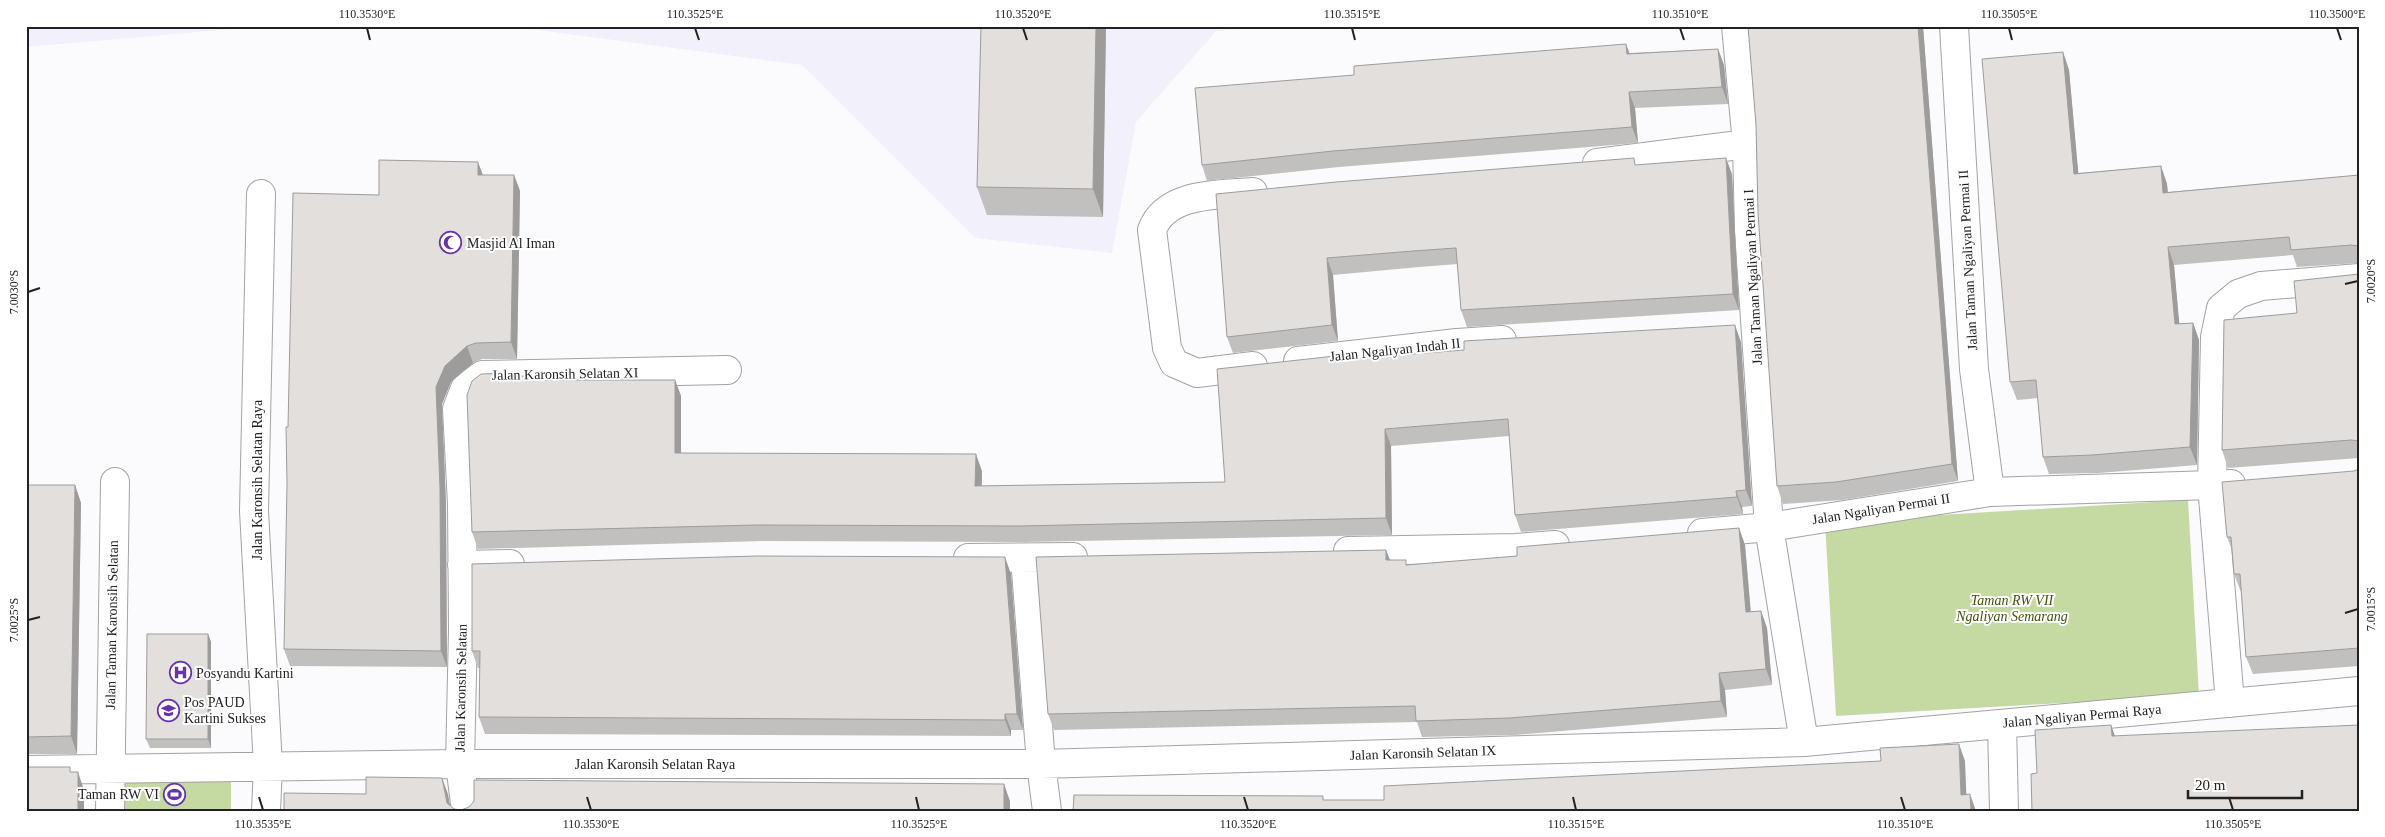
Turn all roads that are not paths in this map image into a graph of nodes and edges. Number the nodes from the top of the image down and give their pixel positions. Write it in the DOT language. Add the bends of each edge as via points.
graph roads {
  1 [pos="1736,26"];
  2 [pos="1954,26"];
  3 [pos="1747,144"];
  4 [pos="1574,165"];
  5 [pos="1282,189"];
  6 [pos="261,194"];
  7 [pos="2359,278"];
  8 [pos="1526,339"];
  9 [pos="727,370"];
  10 [pos="115,482"];
  11 [pos="2251,482"];
  12 [pos="2212,486"];
  13 [pos="1990,492"];
  14 [pos="1769,527"];
  15 [pos="1682,534"];
  16 [pos="1584,542"];
  17 [pos="1320,552"];
  18 [pos="1094,557"];
  19 [pos="947,558"];
  20 [pos="1025,558"];
  21 [pos="539,563"];
  22 [pos="462,565"];
  23 [pos="2359,691"];
  24 [pos="2230,703"];
  25 [pos="2002,724"];
  26 [pos="1804,742"];
  27 [pos="460,764"];
  28 [pos="1041,764"];
  29 [pos="268,766"];
  30 [pos="110,768"];
  31 [pos="26,770"];
  32 [pos="110,811"];
  33 [pos="266,811"];
  34 [pos="466,811"];
  35 [pos="1047,811"];
  36 [pos="2004,811"];
  1 -- 3 [label="street, Jalan Taman Ngaliyan Permai I"];
  2 -- 13 [label="street, Jalan Taman Ngaliyan Permai II" via="1974,369"];
  3 -- 4 [label="street" via="1623,162"];
  3 -- 14 [label="street, Jalan Taman Ngaliyan Permai I" via="1745,326"];
  5 -- 8 [label="street, Jalan Ngaliyan Indah II" via="1194,198 1170,208 1157,218 1152,230 1167,348 1174,363 1197,373 1457,343"];
  6 -- 29 [label="street, Jalan Karonsih Selatan Raya" via="254,510"];
  7 -- 12 [label="street" via="2261,286 2238,294 2221,308 2215,337"];
  9 -- 22 [label="street, Jalan Karonsih Selatan XI" via="482,376 465,388 457,409"];
  10 -- 30 [label="street, Jalan Taman Karonsih Selatan"];
  11 -- 12 [label="street, Jalan Ngaliyan Permai II"];
  12 -- 13 [label="street, Jalan Ngaliyan Permai II"];
  12 -- 24 [label="street"];
  13 -- 14 [label="street, Jalan Ngaliyan Permai II"];
  14 -- 15 [label="street, Jalan Ngaliyan Permai II"];
  14 -- 26 [label="street"];
  16 -- 17 [label="street" via="1516,548"];
  18 -- 20 [label="street"];
  19 -- 20 [label="street"];
  20 -- 28 [label="street"];
  21 -- 22 [label="street"];
  22 -- 27 [label="street, Jalan Karonsih Selatan"];
  23 -- 24 [label="street, Jalan Ngaliyan Permai Raya"];
  24 -- 25 [label="street, Jalan Ngaliyan Permai Raya"];
  25 -- 26 [label="street, Jalan Ngaliyan Permai Raya"];
  25 -- 36 [label="street"];
  26 -- 28 [label="street, Jalan Karonsih Selatan IX"];
  27 -- 28 [label="street, Jalan Karonsih Selatan Raya"];
  27 -- 29 [label="street, Jalan Karonsih Selatan Raya"];
  27 -- 34 [label="street, Jalan Karonsih Selatan"];
  28 -- 35 [label="street"];
  29 -- 30 [label="street"];
  29 -- 33 [label="street, Jalan Karonsih Selatan Raya"];
  30 -- 31 [label="street"];
  30 -- 32 [label="street, Jalan Taman Karonsih Selatan"];
}
